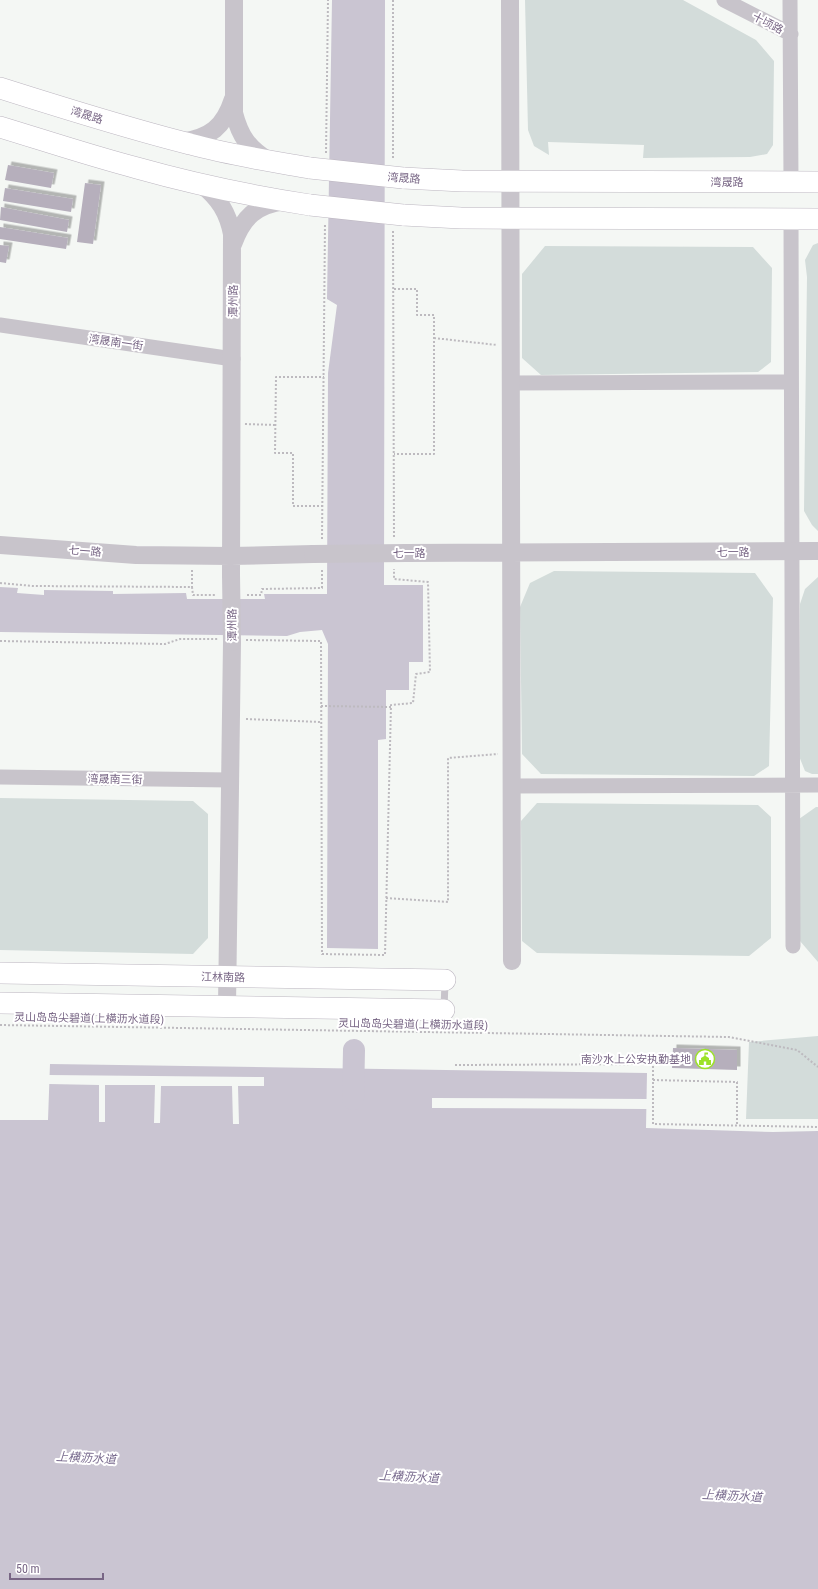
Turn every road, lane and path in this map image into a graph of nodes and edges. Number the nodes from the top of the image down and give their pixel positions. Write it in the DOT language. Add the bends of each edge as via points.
graph roads {
  1 [pos="234,0"];
  2 [pos="328,0"];
  3 [pos="393,0"];
  4 [pos="510,0"];
  5 [pos="724,0"];
  6 [pos="790,0"];
  7 [pos="791,34"];
  8 [pos="0,88"];
  9 [pos="234,98"];
  10 [pos="0,126"];
  11 [pos="181,142"];
  12 [pos="269,161"];
  13 [pos="318,162"];
  14 [pos="398,171"];
  15 [pos="511,181"];
  16 [pos="791,182"];
  17 [pos="818,182"];
  18 [pos="202,185"];
  19 [pos="286,201"];
  20 [pos="511,218"];
  21 [pos="791,219"];
  22 [pos="818,219"];
  23 [pos="325,220"];
  24 [pos="398,221"];
  25 [pos="233,244"];
  26 [pos="394,289"];
  27 [pos="0,325"];
  28 [pos="434,338"];
  29 [pos="511,346"];
  30 [pos="233,359"];
  31 [pos="324,377"];
  32 [pos="791,382"];
  33 [pos="511,383"];
  34 [pos="232,424"];
  35 [pos="275,425"];
  36 [pos="394,454"];
  37 [pos="323,506"];
  38 [pos="394,540"];
  39 [pos="0,545"];
  40 [pos="818,551"];
  41 [pos="792,552"];
  42 [pos="511,553"];
  43 [pos="319,554"];
  44 [pos="231,556"];
  45 [pos="400,558"];
  46 [pos="0,583"];
  47 [pos="223,595"];
  48 [pos="246,595"];
  49 [pos="231,640"];
  50 [pos="0,641"];
  51 [pos="321,706"];
  52 [pos="391,707"];
  53 [pos="231,719"];
  54 [pos="321,722"];
  55 [pos="512,754"];
  56 [pos="0,777"];
  57 [pos="230,780"];
  58 [pos="792,785"];
  59 [pos="818,785"];
  60 [pos="512,786"];
  61 [pos="386,898"];
  62 [pos="793,946"];
  63 [pos="512,961"];
  64 [pos="0,973"];
  65 [pos="228,977"];
  66 [pos="445,980"];
  67 [pos="0,1003"];
  68 [pos="227,1006"];
  69 [pos="444,1010"];
  70 [pos="0,1025"];
  71 [pos="455,1065"];
  72 [pos="818,1067"];
  73 [pos="653,1080"];
  74 [pos="737,1126"];
  75 [pos="818,1127"];
  1 -- 9 [label="street"];
  2 -- 13 [label="path"];
  3 -- 14 [label="path"];
  4 -- 15 [label="street"];
  5 -- 7 [label="street, 十顷路"];
  6 -- 7 [label="street"];
  7 -- 16 [label="street"];
  8 -- 11 [label="main road, 湾晟路"];
  9 -- 11 [label="street" via="221,124 209,134 196,140"];
  9 -- 12 [label="street" via="234,113 245,141"];
  10 -- 18 [label="main road" via="136,168"];
  11 -- 12 [label="main road, 湾晟路"];
  12 -- 13 [label="main road, 湾晟路"];
  13 -- 14 [label="main road, 湾晟路, bridge"];
  14 -- 15 [label="main road, 湾晟路" via="462,181"];
  15 -- 16 [label="main road, 湾晟路"];
  15 -- 20 [label="street"];
  16 -- 17 [label="main road, 湾晟路"];
  18 -- 19 [label="main road"];
  18 -- 25 [label="street, 潭州路" via="223,206 231,224"];
  19 -- 24 [label="main road, bridge"];
  19 -- 25 [label="street" via="272,203 246,218"];
  20 -- 21 [label="main road"];
  20 -- 24 [label="main road"];
  20 -- 29 [label="street"];
  21 -- 22 [label="main road"];
  21 -- 32 [label="street"];
  23 -- 31 [label="path"];
  24 -- 26 [label="path"];
  25 -- 30 [label="street, 潭州路"];
  26 -- 28 [label="path" via="417,289 417,314 434,314"];
  26 -- 36 [label="path"];
  27 -- 30 [label="street, 湾晟南一街"];
  28 -- 29 [label="path"];
  28 -- 36 [label="path" via="434,454"];
  29 -- 33 [label="street"];
  30 -- 34 [label="street, 潭州路"];
  31 -- 35 [label="path" via="276,377"];
  31 -- 37 [label="path"];
  32 -- 33 [label="street"];
  32 -- 41 [label="street"];
  33 -- 42 [label="street"];
  34 -- 35 [label="path"];
  34 -- 44 [label="street, 潭州路"];
  35 -- 37 [label="path" via="275,453 293,453 293,506"];
  36 -- 38 [label="path"];
  37 -- 43 [label="path"];
  39 -- 44 [label="street, 七一路" via="136,555"];
  40 -- 41 [label="street, 七一路"];
  41 -- 42 [label="street, 七一路"];
  41 -- 58 [label="street"];
  42 -- 45 [label="street, 七一路"];
  42 -- 55 [label="street"];
  43 -- 44 [label="street, 七一路"];
  43 -- 45 [label="street, 七一路, bridge"];
  43 -- 48 [label="path" via="322,588 262,589 261,595"];
  44 -- 49 [label="street, 潭州路, bridge"];
  45 -- 52 [label="path" via="394,579 428,582 430,672 416,674 413,703"];
  46 -- 47 [label="path" via="33,586 192,587 193,595"];
  49 -- 50 [label="path" via="180,639 165,644"];
  49 -- 51 [label="path" via="321,641"];
  49 -- 53 [label="street, 潭州路"];
  51 -- 52 [label="path"];
  51 -- 54 [label="path"];
  52 -- 61 [label="path"];
  53 -- 54 [label="path"];
  53 -- 57 [label="street, 潭州路"];
  54 -- 61 [label="path" via="322,954 385,955"];
  55 -- 60 [label="street"];
  55 -- 61 [label="path" via="448,758 448,902"];
  56 -- 57 [label="street, 湾晟南三街"];
  57 -- 65 [label="street, 潭州路"];
  58 -- 59 [label="street"];
  58 -- 60 [label="street"];
  58 -- 62 [label="street"];
  60 -- 63 [label="street"];
  64 -- 65 [label="main road, 江林南路"];
  65 -- 66 [label="main road, 江林南路"];
  65 -- 68 [label="street, 潭州路"];
  66 -- 69 [label="lane"];
  67 -- 68 [label="main road"];
  68 -- 69 [label="main road"];
  70 -- 72 [label="path, 灵山岛岛尖碧道(上横沥水道段)" via="729,1037 797,1050"];
  71 -- 73 [label="path" via="653,1064"];
  73 -- 74 [label="path" via="653,1124"];
  73 -- 74 [label="path" via="737,1082"];
  74 -- 75 [label="path"];
}
